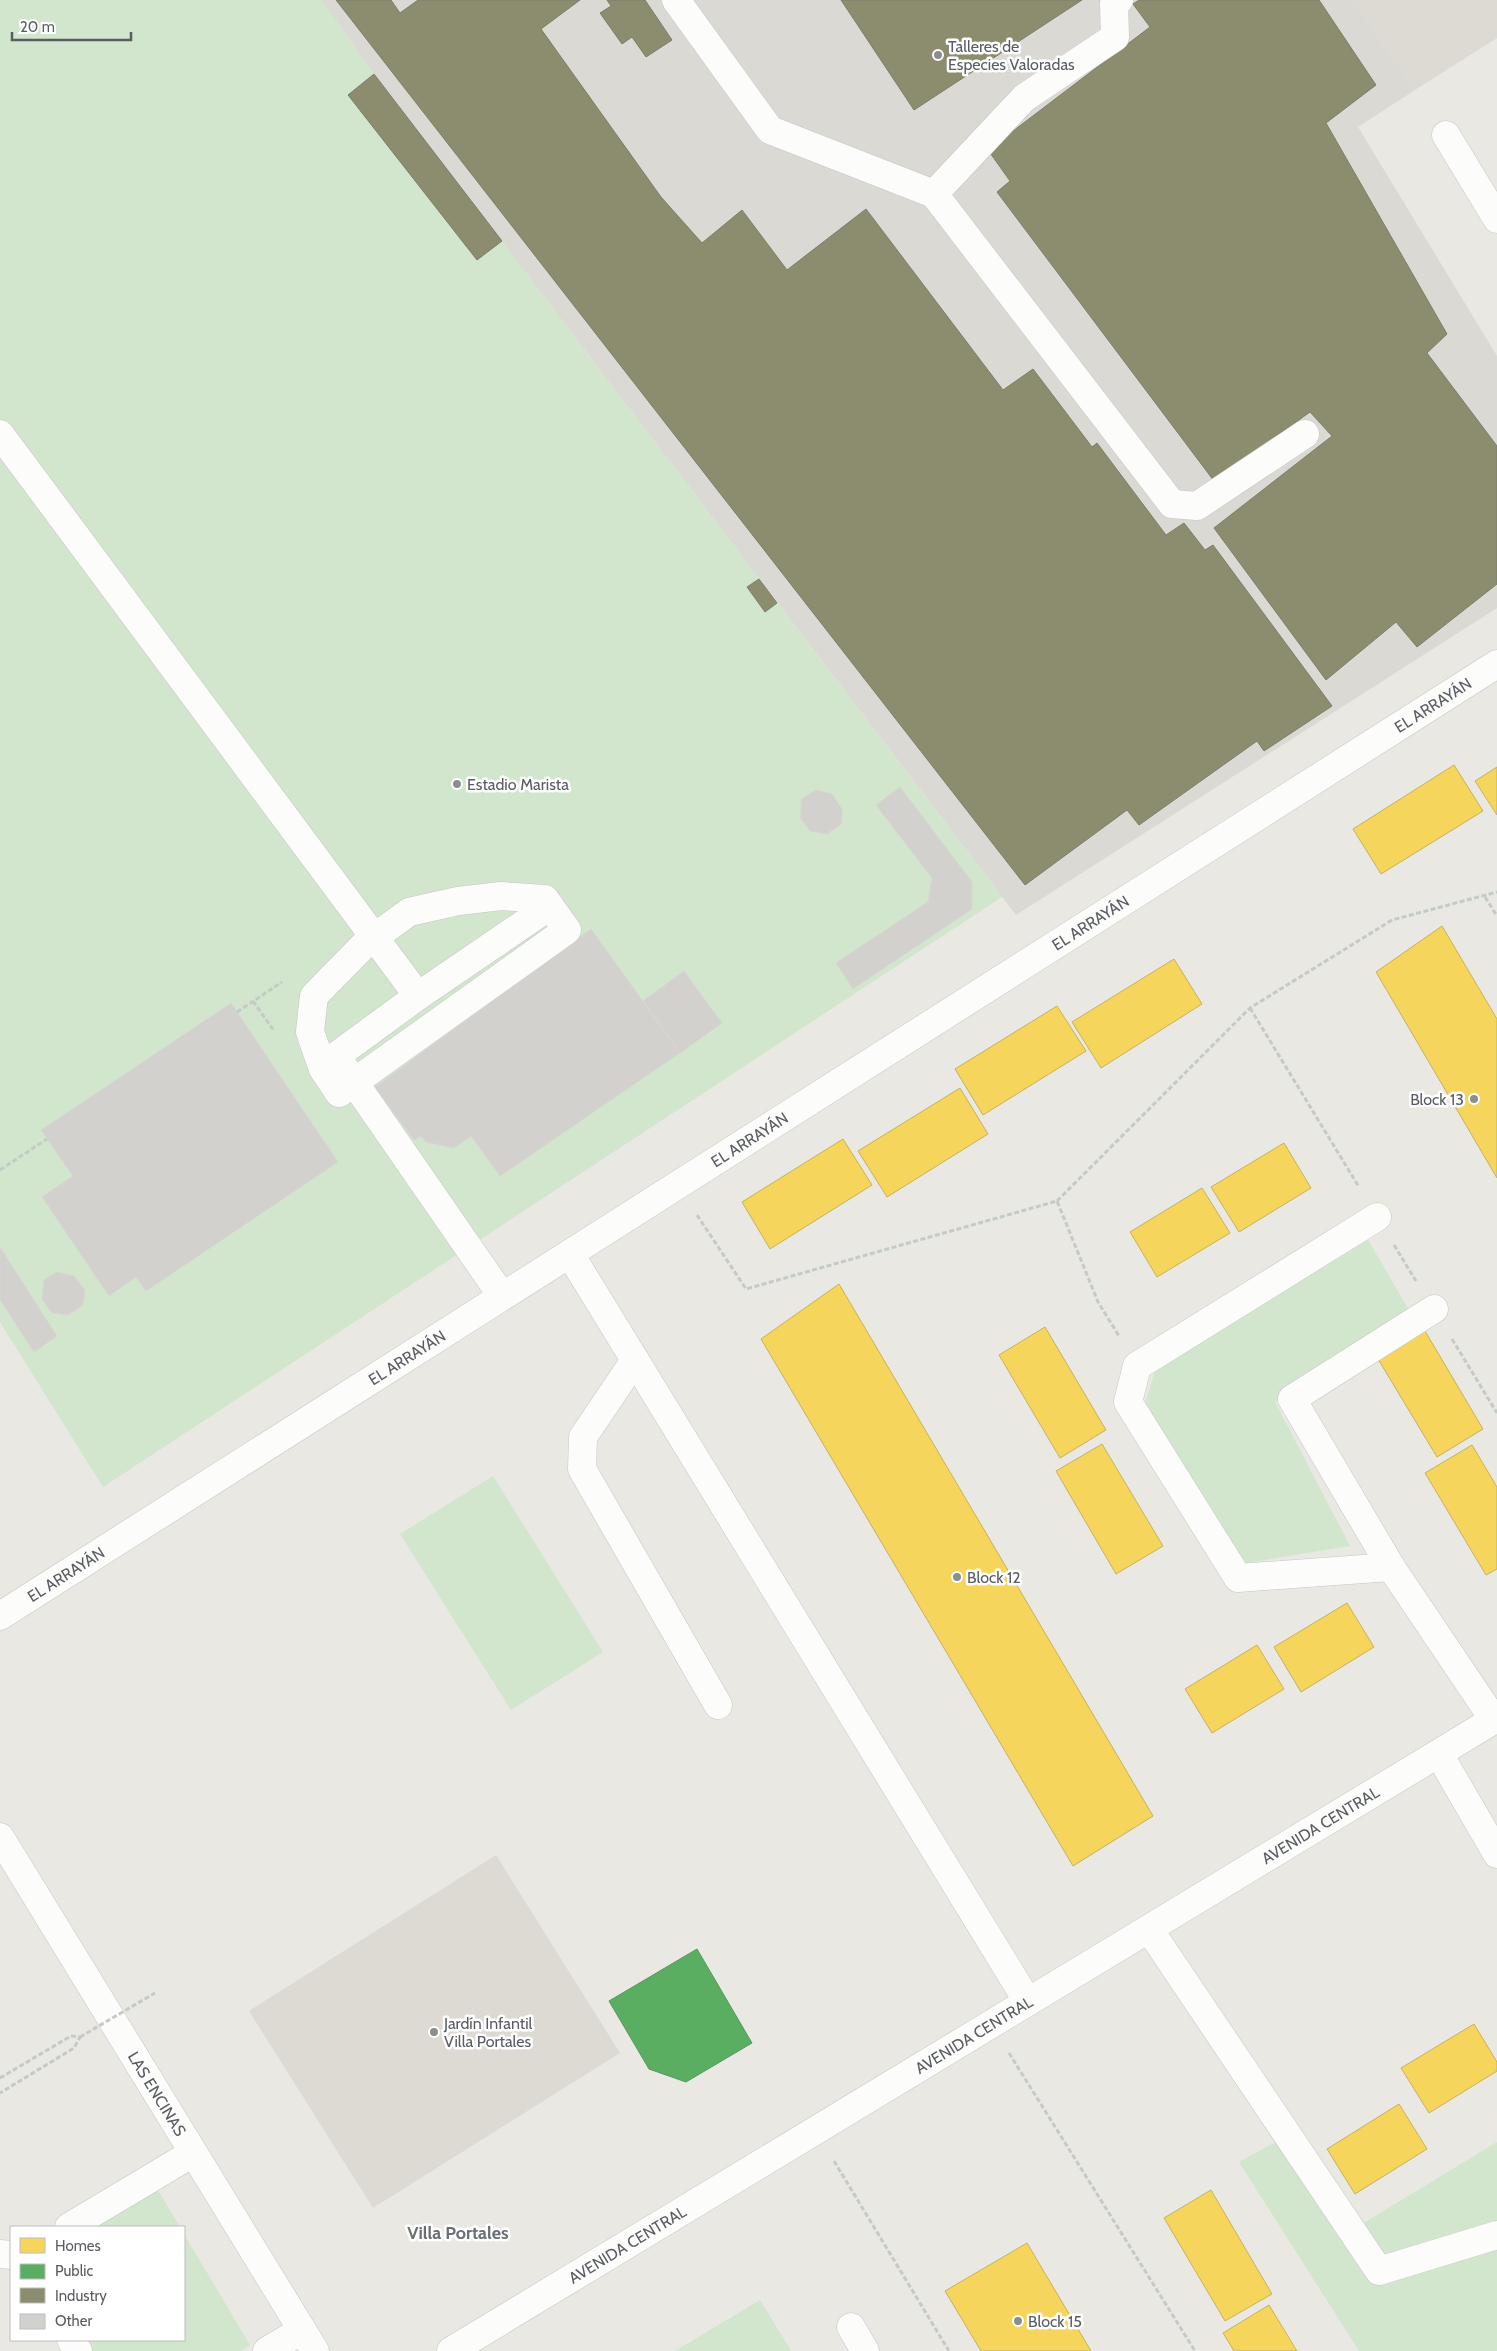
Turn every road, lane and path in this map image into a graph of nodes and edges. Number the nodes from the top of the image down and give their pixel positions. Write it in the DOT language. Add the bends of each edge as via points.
graph roads {
  1 [pos="676,0"];
  2 [pos="1119,0"];
  3 [pos="1446,134"];
  4 [pos="934,194"];
  5 [pos="1497,219"];
  6 [pos="0,434"];
  7 [pos="1305,434"];
  8 [pos="1497,664"];
  9 [pos="1497,892"];
  10 [pos="1485,897"];
  11 [pos="550,906"];
  12 [pos="1497,916"];
  13 [pos="375,937"];
  14 [pos="418,996"];
  15 [pos="354,1082"];
  16 [pos="48,1139"];
  17 [pos="0,1170"];
  18 [pos="677,1186"];
  19 [pos="1057,1201"];
  20 [pos="1377,1217"];
  21 [pos="570,1254"];
  22 [pos="502,1296"];
  23 [pos="1434,1309"];
  24 [pos="634,1360"];
  25 [pos="1137,1366"];
  26 [pos="1391,1567"];
  27 [pos="0,1616"];
  28 [pos="718,1705"];
  29 [pos="1495,1719"];
  30 [pos="1439,1754"];
  31 [pos="0,1837"];
  32 [pos="1497,1854"];
  33 [pos="1149,1929"];
  34 [pos="155,1993"];
  35 [pos="1028,2002"];
  36 [pos="991,2024"];
  37 [pos="80,2037"];
  38 [pos="0,2078"];
  39 [pos="0,2093"];
  40 [pos="815,2131"];
  41 [pos="193,2153"];
  42 [pos="71,2226"];
  43 [pos="1497,2235"];
  44 [pos="851,2327"];
  45 [pos="309,2340"];
  46 [pos="268,2351"];
  47 [pos="451,2351"];
  48 [pos="865,2351"];
  49 [pos="949,2351"];
  50 [pos="1195,2351"];
  1 -- 4 [label="street" via="770,130"];
  2 -- 4 [label="street" via="1114,4 1116,37 1024,98"];
  3 -- 5 [label="street"];
  4 -- 7 [label="street" via="1172,504 1197,506"];
  6 -- 13 [label="street"];
  8 -- 18 [label="street, EL ARRAYÁN"];
  9 -- 10 [label="path"];
  10 -- 12 [label="path"];
  10 -- 19 [label="path" via="1392,920 1250,1008"];
  11 -- 13 [label="street" via="545,899 501,896 458,901 409,912"];
  11 -- 14 [label="street"];
  11 -- 15 [label="street" via="567,930"];
  13 -- 14 [label="street"];
  13 -- 15 [label="street" via="314,996 310,1032 325,1072 339,1094"];
  14 -- 15 [label="street" via="336,1056"];
  15 -- 22 [label="street"];
  16 -- 17 [label="path"];
  18 -- 19 [label="path" via="746,1289"];
  18 -- 21 [label="street, EL ARRAYÁN"];
  19 -- 25 [label="path" via="1098,1302"];
  20 -- 25 [label="street"];
  21 -- 22 [label="street, EL ARRAYÁN"];
  21 -- 24 [label="street"];
  22 -- 27 [label="street, EL ARRAYÁN"];
  23 -- 26 [label="street" via="1292,1400"];
  24 -- 28 [label="street" via="583,1437 582,1469"];
  24 -- 35 [label="street"];
  25 -- 26 [label="street" via="1128,1402 1238,1578"];
  26 -- 29 [label="street"];
  29 -- 30 [label="street, AVENIDA CENTRAL"];
  30 -- 32 [label="street"];
  30 -- 33 [label="street, AVENIDA CENTRAL"];
  31 -- 41 [label="street, LAS ENCINAS"];
  33 -- 35 [label="street, AVENIDA CENTRAL"];
  33 -- 43 [label="street" via="1379,2271"];
  34 -- 37 [label="path, bridge"];
  35 -- 36 [label="street, AVENIDA CENTRAL"];
  36 -- 40 [label="street, AVENIDA CENTRAL"];
  36 -- 50 [label="path"];
  37 -- 38 [label="path" via="71,2036"];
  37 -- 39 [label="path" via="74,2048"];
  40 -- 47 [label="street, AVENIDA CENTRAL"];
  40 -- 49 [label="path"];
  41 -- 42 [label="street"];
  41 -- 45 [label="street, LAS ENCINAS"];
  44 -- 48 [label="street"];
  45 -- 46 [label="street"];
}
